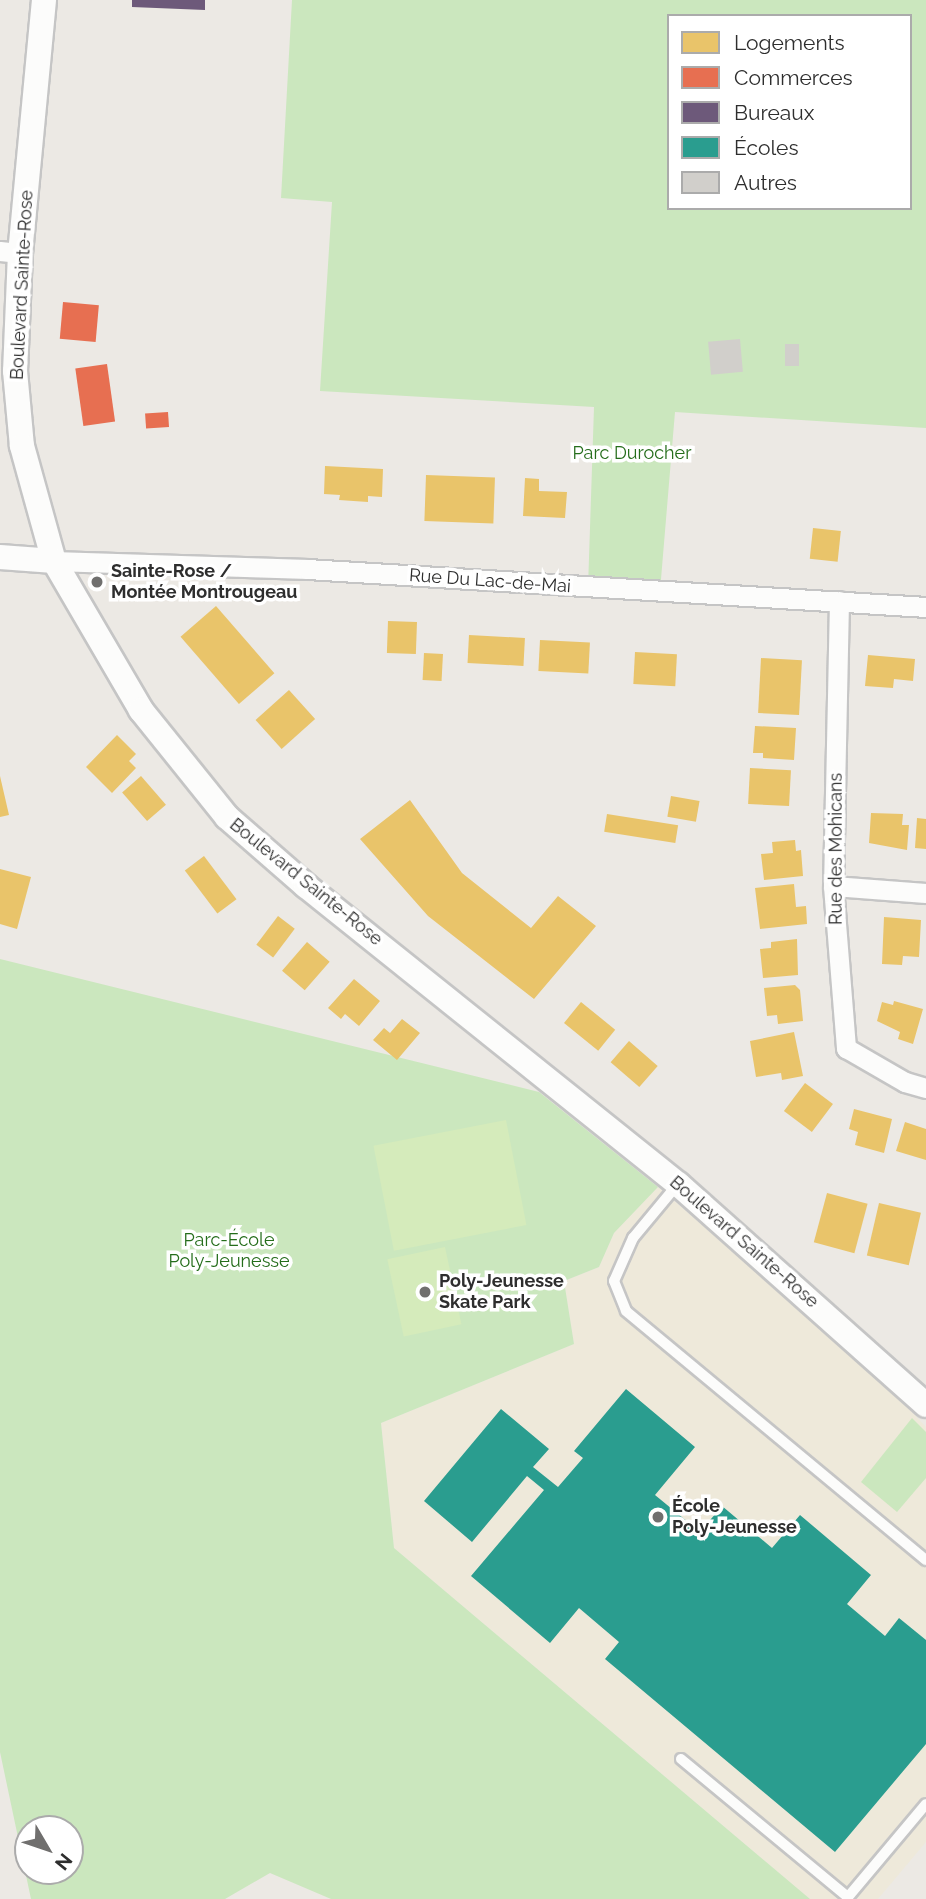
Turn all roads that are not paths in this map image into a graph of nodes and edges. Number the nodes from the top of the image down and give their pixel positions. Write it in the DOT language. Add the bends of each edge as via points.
graph roads {
  1 [pos="44,0"];
  2 [pos="10,252"];
  3 [pos="0,557"];
  4 [pos="54,561"];
  5 [pos="839,601"];
  6 [pos="926,607"];
  7 [pos="833,886"];
  8 [pos="926,893"];
  9 [pos="926,1088"];
  10 [pos="678,1184"];
  11 [pos="926,1405"];
  12 [pos="926,1560"];
  13 [pos="681,1759"];
  14 [pos="926,1804"];
  1 -- 2 [label="street, Boulevard Sainte-Rose"];
  2 -- 4 [label="street, Boulevard Sainte-Rose" via="22,446"];
  3 -- 4 [label="street"];
  4 -- 5 [label="street, Rue Du Lac-de-Mai" via="307,569"];
  4 -- 10 [label="street, Boulevard Sainte-Rose" via="141,710 226,817"];
  5 -- 6 [label="street, Rue Du Lac-de-Mai"];
  5 -- 7 [label="street, Rue des Mohicans"];
  7 -- 8 [label="street"];
  7 -- 9 [label="street, Rue des Mohicans" via="846,1048 905,1082"];
  10 -- 11 [label="street, Boulevard Sainte-Rose"];
  10 -- 12 [label="lane" via="633,1238 614,1282 626,1311"];
  13 -- 14 [label="lane" via="848,1897"];
}
